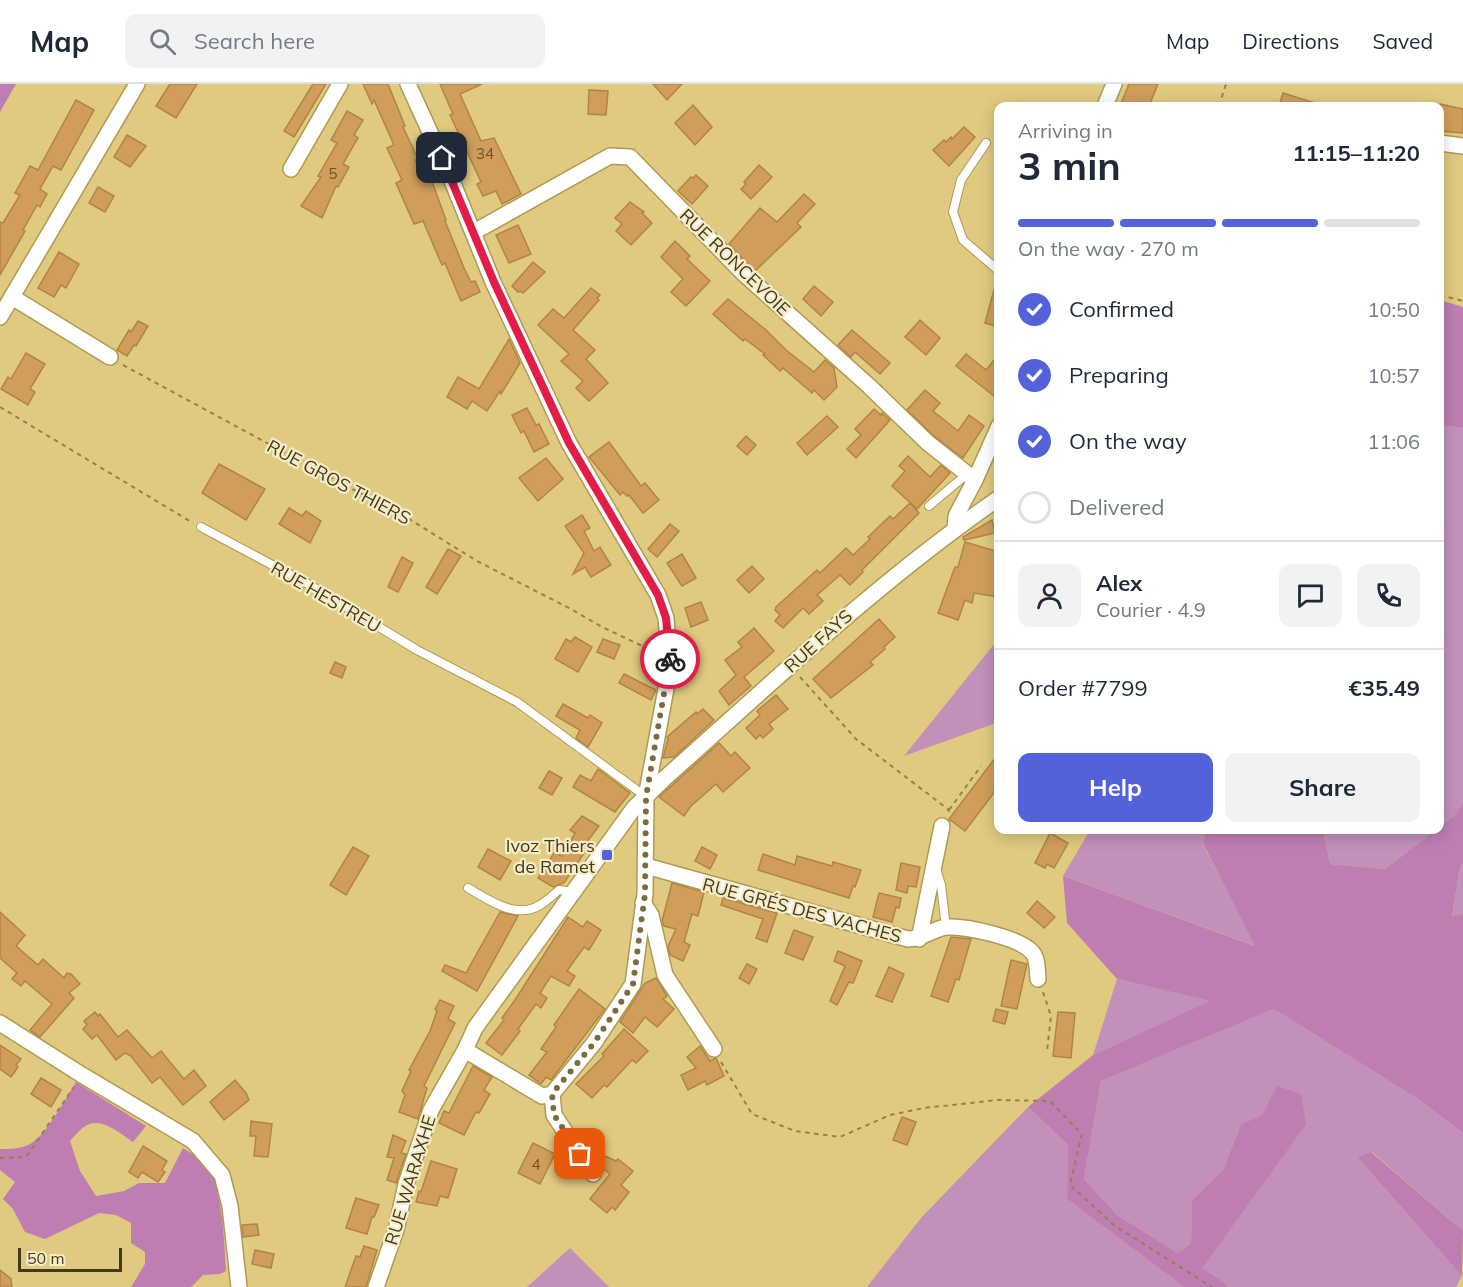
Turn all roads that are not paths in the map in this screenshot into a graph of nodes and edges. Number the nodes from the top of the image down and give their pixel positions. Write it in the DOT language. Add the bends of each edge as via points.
graph roads {
  1 [pos="137,84"];
  2 [pos="340,84"];
  3 [pos="408,84"];
  4 [pos="1113,84"];
  5 [pos="1106,102"];
  6 [pos="986,143"];
  7 [pos="1444,144"];
  8 [pos="1463,146"];
  9 [pos="291,169"];
  10 [pos="474,232"];
  11 [pos="994,267"];
  12 [pos="12,297"];
  13 [pos="0,317"];
  14 [pos="110,357"];
  15 [pos="994,435"];
  16 [pos="971,477"];
  17 [pos="994,501"];
  18 [pos="929,506"];
  19 [pos="201,527"];
  20 [pos="955,528"];
  21 [pos="646,797"];
  22 [pos="942,826"];
  23 [pos="935,865"];
  24 [pos="646,866"];
  25 [pos="468,888"];
  26 [pos="572,894"];
  27 [pos="643,903"];
  28 [pos="946,927"];
  29 [pos="919,939"];
  30 [pos="1038,979"];
  31 [pos="0,1023"];
  32 [pos="714,1049"];
  33 [pos="465,1050"];
  34 [pos="552,1094"];
  35 [pos="593,1174"];
  36 [pos="239,1287"];
  37 [pos="376,1287"];
  1 -- 12 [label="street"];
  2 -- 9 [label="street"];
  3 -- 10 [label="street"];
  4 -- 5 [label="street"];
  6 -- 11 [label="lane" via="961,180 953,212 963,240"];
  7 -- 8 [label="street"];
  10 -- 16 [label="street, RUE RONCEVOIE" via="610,156 630,158 743,273 928,443"];
  10 -- 21 [label="street" via="569,443 658,595 666,618 670,658"];
  12 -- 13 [label="street"];
  12 -- 14 [label="street"];
  15 -- 16 [label="street"];
  16 -- 18 [label="lane"];
  16 -- 20 [label="street"];
  17 -- 20 [label="street, RUE FAYS"];
  19 -- 21 [label="lane, RUE HESTREU" via="517,702"];
  20 -- 21 [label="street, RUE FAYS" via="861,603"];
  21 -- 24 [label="street"];
  21 -- 26 [label="street, RUE FAYS"];
  22 -- 23 [label="street"];
  23 -- 28 [label="lane"];
  23 -- 29 [label="street"];
  24 -- 27 [label="street"];
  24 -- 29 [label="street, RUE GRÉS DES VACHES"];
  25 -- 26 [label="lane" via="492,902 525,911 560,890"];
  26 -- 33 [label="street, RUE WARAXHE" via="475,1028"];
  27 -- 32 [label="street" via="651,915 665,975"];
  27 -- 34 [label="street" via="633,984 594,1043"];
  28 -- 29 [label="street, RUE GRÉS DES VACHES"];
  28 -- 30 [label="street" via="993,933 1031,950"];
  31 -- 36 [label="street" via="194,1141 222,1175 230,1206"];
  33 -- 34 [label="street" via="542,1096"];
  33 -- 37 [label="street, RUE WARAXHE" via="431,1110"];
  34 -- 35 [label="street" via="554,1115"];
}
